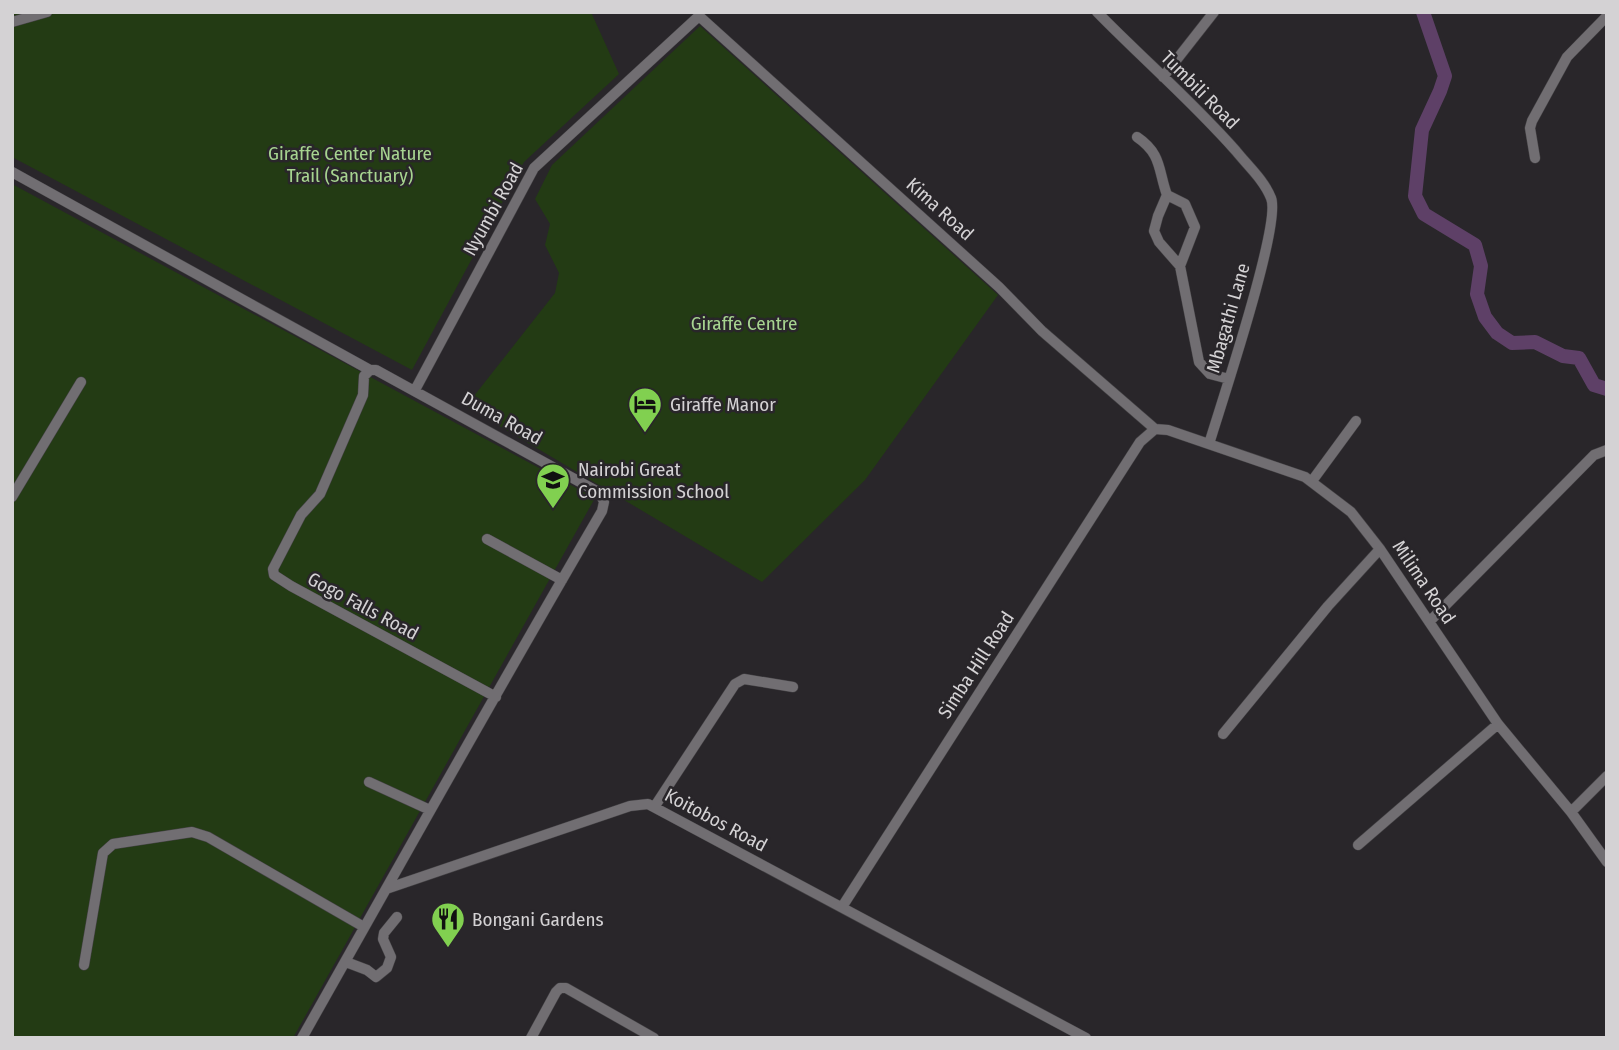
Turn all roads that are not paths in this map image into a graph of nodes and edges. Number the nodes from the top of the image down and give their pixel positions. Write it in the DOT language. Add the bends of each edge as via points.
graph roads {
  1 [pos="47,12"];
  2 [pos="1097,12"];
  3 [pos="1213,12"];
  4 [pos="699,14"];
  5 [pos="1607,16"];
  6 [pos="12,22"];
  7 [pos="1163,77"];
  8 [pos="1137,137"];
  9 [pos="1535,158"];
  10 [pos="12,172"];
  11 [pos="1167,195"];
  12 [pos="1272,199"];
  13 [pos="1180,266"];
  14 [pos="370,370"];
  15 [pos="1229,379"];
  16 [pos="80,382"];
  17 [pos="415,390"];
  18 [pos="1356,421"];
  19 [pos="1155,429"];
  20 [pos="1209,444"];
  21 [pos="1607,450"];
  22 [pos="1312,481"];
  23 [pos="12,497"];
  24 [pos="487,539"];
  25 [pos="1380,549"];
  26 [pos="562,580"];
  27 [pos="1430,621"];
  28 [pos="793,687"];
  29 [pos="496,697"];
  30 [pos="1498,724"];
  31 [pos="1223,734"];
  32 [pos="1607,776"];
  33 [pos="369,782"];
  34 [pos="655,806"];
  35 [pos="430,810"];
  36 [pos="1571,812"];
  37 [pos="1358,845"];
  38 [pos="1606,859"];
  39 [pos="386,889"];
  40 [pos="842,907"];
  41 [pos="397,917"];
  42 [pos="365,927"];
  43 [pos="346,961"];
  44 [pos="84,965"];
  45 [pos="302,1038"];
  46 [pos="531,1038"];
  47 [pos="654,1038"];
  48 [pos="1086,1038"];
  1 -- 6 [label="street"];
  2 -- 7 [label="street, Tumbili Road"];
  3 -- 7 [label="street"];
  4 -- 17 [label="street, Nyumbi Road" via="534,168"];
  4 -- 19 [label="street, Kima Road" via="1042,331"];
  5 -- 9 [label="street" via="1567,57 1532,121"];
  7 -- 12 [label="street, Tumbili Road" via="1216,128"];
  8 -- 11 [label="street" via="1155,154"];
  10 -- 14 [label="street, Duma Road"];
  11 -- 13 [label="street" via="1154,231"];
  11 -- 13 [label="street" via="1185,205 1195,227"];
  12 -- 15 [label="street, Mbagathi Lane" via="1269,235"];
  13 -- 15 [label="street" via="1199,362 1210,374"];
  14 -- 17 [label="street, Duma Road"];
  14 -- 29 [label="street, Gogo Falls Road" via="320,494 301,515 274,575"];
  15 -- 20 [label="street, Mbagathi Lane"];
  16 -- 23 [label="street"];
  17 -- 26 [label="street, Duma Road" via="600,493 602,511"];
  18 -- 22 [label="street"];
  19 -- 20 [label="street, Milima Road"];
  19 -- 40 [label="street, Simba Hill Road" via="1140,442"];
  20 -- 22 [label="street, Milima Road"];
  21 -- 27 [label="street" via="1594,455"];
  22 -- 25 [label="street, Milima Road" via="1351,512"];
  24 -- 26 [label="street"];
  25 -- 27 [label="street, Milima Road"];
  25 -- 31 [label="street"];
  26 -- 29 [label="street"];
  27 -- 30 [label="street, Milima Road"];
  28 -- 34 [label="street" via="744,679 736,684"];
  29 -- 35 [label="street"];
  30 -- 36 [label="street, Milima Road"];
  30 -- 37 [label="street"];
  32 -- 36 [label="street"];
  33 -- 35 [label="street"];
  34 -- 39 [label="street, Koitobos Road" via="630,806"];
  34 -- 40 [label="street, Koitobos Road"];
  35 -- 39 [label="street"];
  36 -- 38 [label="street, Milima Road"];
  39 -- 42 [label="street"];
  40 -- 48 [label="street, Koitobos Road"];
  41 -- 43 [label="street" via="383,939 391,957 387,968 376,977"];
  42 -- 43 [label="street"];
  42 -- 44 [label="street" via="218,842 192,832 113,844 103,853"];
  43 -- 45 [label="street"];
  46 -- 47 [label="street" via="556,992 566,988"];
}
